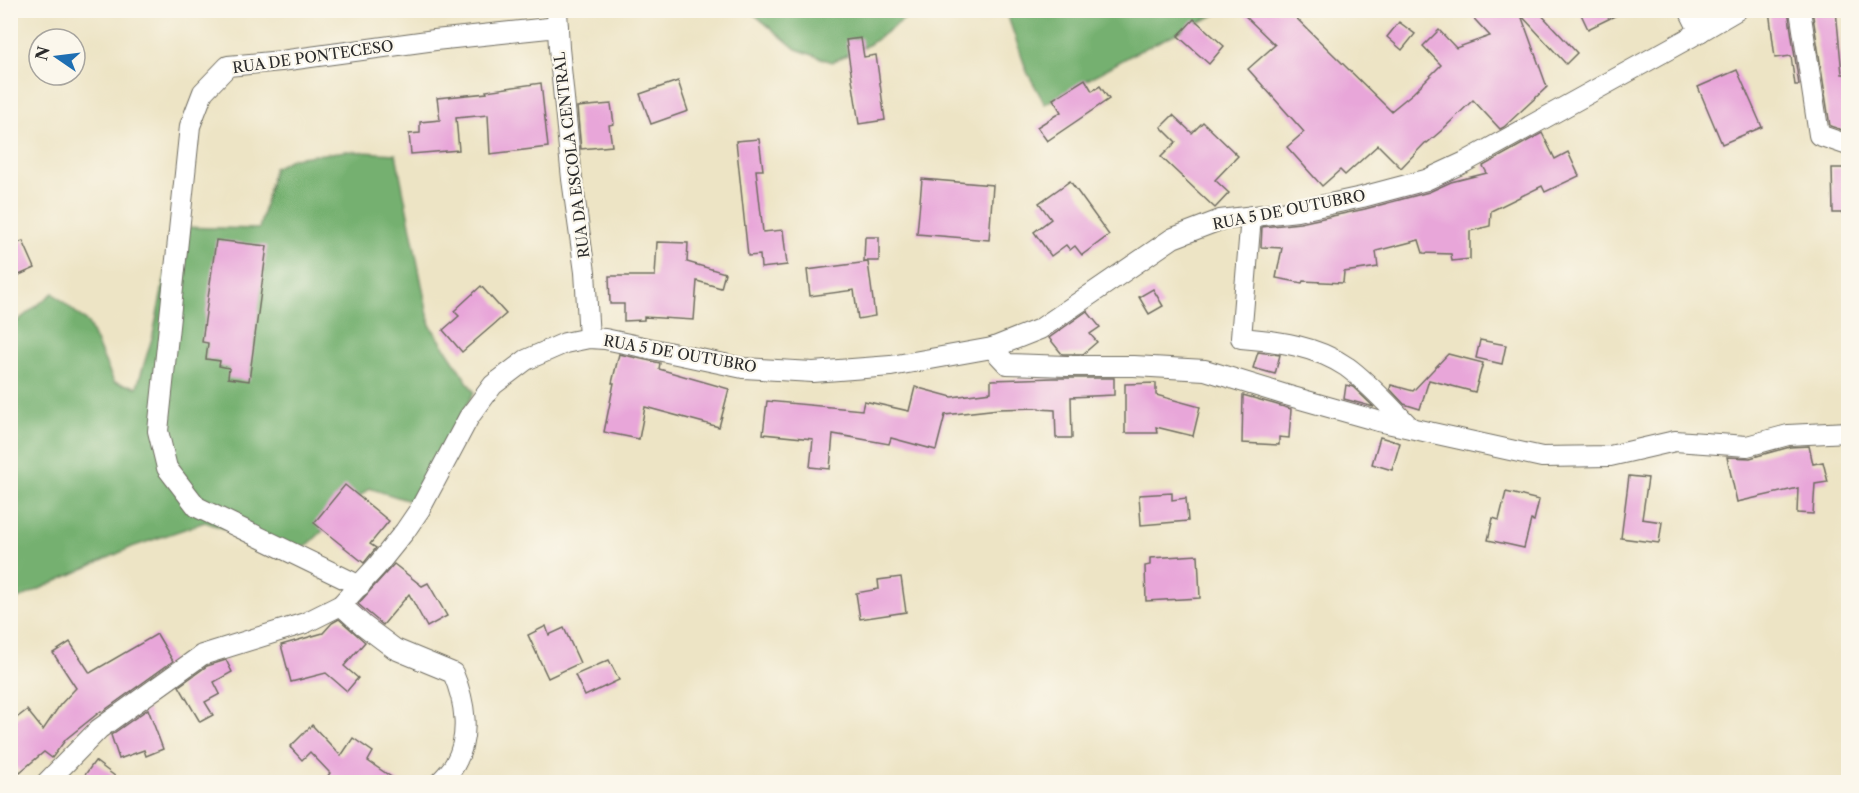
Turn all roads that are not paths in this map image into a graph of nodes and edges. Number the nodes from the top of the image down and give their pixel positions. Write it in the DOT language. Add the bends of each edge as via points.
graph roads {
  1 [pos="1689,10"];
  2 [pos="1737,10"];
  3 [pos="1800,10"];
  4 [pos="558,19"];
  5 [pos="1700,32"];
  6 [pos="1848,145"];
  7 [pos="1251,216"];
  8 [pos="587,299"];
  9 [pos="589,338"];
  10 [pos="565,344"];
  11 [pos="992,348"];
  12 [pos="1411,428"];
  13 [pos="1848,432"];
  14 [pos="360,586"];
  15 [pos="341,605"];
  16 [pos="47,783"];
  17 [pos="440,783"];
  1 -- 5 [label="street"];
  2 -- 5 [label="street, RUA 5 DE OUTUBRO"];
  3 -- 6 [label="street" via="1819,135"];
  4 -- 8 [label="street, RUA DA ESCOLA CENTRAL"];
  4 -- 14 [label="street, RUA DE PONTECESO" via="435,40 228,66 203,92 190,126 158,431 167,468 197,507"];
  5 -- 7 [label="street, RUA 5 DE OUTUBRO" via="1426,180 1297,211"];
  7 -- 11 [label="street, RUA 5 DE OUTUBRO" via="1220,220 1173,238 1040,329"];
  7 -- 12 [label="street" via="1241,338 1312,350 1347,367"];
  8 -- 9 [label="street, RUA DA ESCOLA CENTRAL"];
  8 -- 10 [label="street"];
  9 -- 10 [label="street, RUA 5 DE OUTUBRO"];
  9 -- 11 [label="street, RUA 5 DE OUTUBRO" via="743,368 813,372 891,366"];
  10 -- 14 [label="street, RUA 5 DE OUTUBRO" via="526,360 493,386 469,417 420,509"];
  11 -- 12 [label="street" via="1007,364 1205,370"];
  12 -- 13 [label="street" via="1542,457 1610,456 1675,441 1747,446 1788,435"];
  14 -- 15 [label="street, RUA 5 DE OUTUBRO"];
  15 -- 16 [label="street, RUA 5 DE OUTUBRO" via="305,623 202,655 99,729"];
  15 -- 17 [label="street" via="395,649 453,674 462,694 465,724 461,750"];
}
